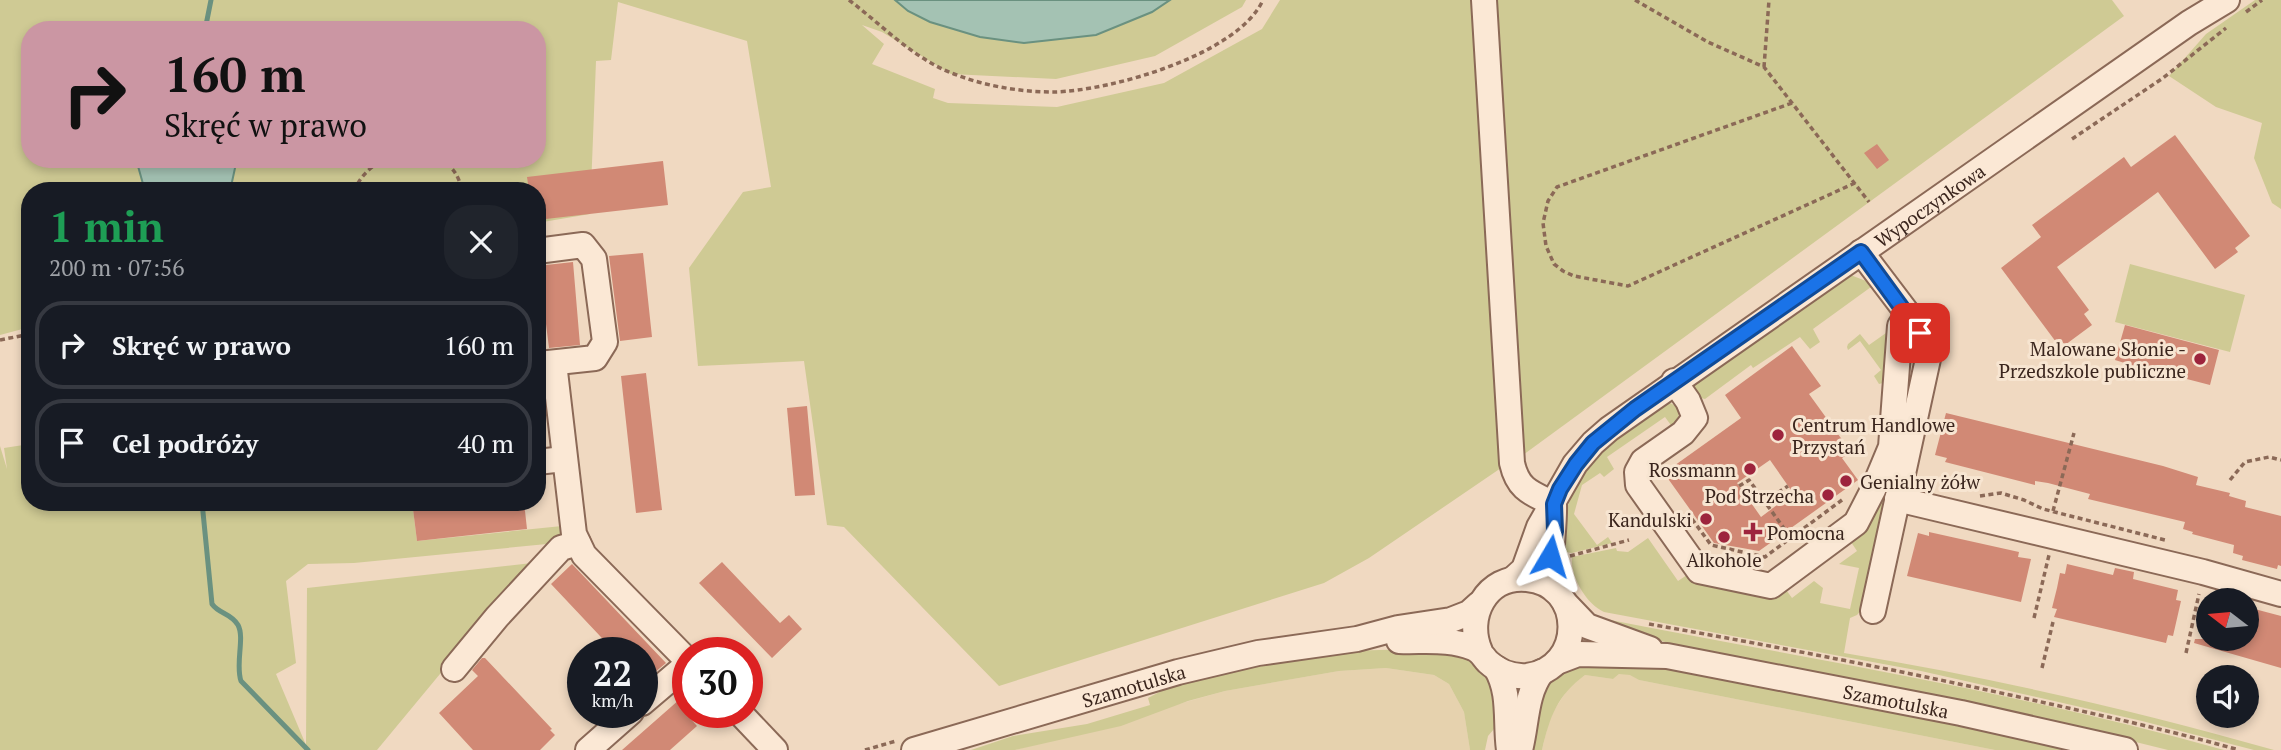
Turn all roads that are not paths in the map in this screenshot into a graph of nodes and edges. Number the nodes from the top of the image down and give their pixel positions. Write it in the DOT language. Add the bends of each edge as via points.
graph roads {
  1 [pos="1484,0"];
  2 [pos="2234,9"];
  3 [pos="546,250"];
  4 [pos="1861,252"];
  5 [pos="1908,314"];
  6 [pos="546,363"];
  7 [pos="1674,381"];
  8 [pos="546,384"];
  9 [pos="564,460"];
  10 [pos="546,461"];
  11 [pos="1897,499"];
  12 [pos="1554,504"];
  13 [pos="578,542"];
  14 [pos="1513,579"];
  15 [pos="2281,594"];
  16 [pos="1560,596"];
  17 [pos="1479,604"];
  18 [pos="1873,611"];
  19 [pos="1357,639"];
  20 [pos="672,646"];
  21 [pos="1667,656"];
  22 [pos="1488,660"];
  23 [pos="1549,667"];
  24 [pos="454,669"];
  25 [pos="672,676"];
  26 [pos="658,689"];
  27 [pos="613,728"];
  28 [pos="755,728"];
  29 [pos="588,750"];
  30 [pos="775,750"];
  31 [pos="914,750"];
  32 [pos="1509,750"];
  33 [pos="1520,750"];
  34 [pos="2125,750"];
  1 -- 12 [label="street" via="1512,463 1522,488"];
  2 -- 4 [label="street, Wypoczynkowa" via="2189,23"];
  3 -- 6 [label="street" via="583,245 594,259 605,342 595,358"];
  4 -- 5 [label="street"];
  4 -- 7 [label="street, Wypoczynkowa"];
  5 -- 7 [label="street" via="1900,326 1891,447 1873,490 1856,523 1771,586 1699,571 1638,485 1637,472 1643,461 1683,433 1695,418"];
  5 -- 11 [label="street" via="1928,359"];
  7 -- 12 [label="street, Wypoczynkowa" via="1593,443 1570,472"];
  8 -- 9 [label="street"];
  9 -- 10 [label="street"];
  9 -- 13 [label="street"];
  11 -- 15 [label="street"];
  11 -- 18 [label="street"];
  12 -- 14 [label="street, Wypoczynkowa" via="1539,527 1524,569"];
  12 -- 16 [label="street, Wypoczynkowa" via="1551,575"];
  13 -- 20 [label="street" via="584,555"];
  13 -- 24 [label="street" via="561,548"];
  14 -- 16 [label="street" via="1539,581"];
  14 -- 17 [label="street" via="1490,591"];
  16 -- 21 [label="street, Szamotulska" via="1587,626"];
  16 -- 23 [label="street" via="1571,629 1567,647"];
  17 -- 19 [label="street, Szamotulska" via="1451,620"];
  17 -- 22 [label="street" via="1474,633"];
  19 -- 22 [label="street, Szamotulska" via="1465,645"];
  19 -- 31 [label="street, Szamotulska" via="1258,653 1178,671"];
  21 -- 23 [label="street, Szamotulska" via="1578,654"];
  21 -- 34 [label="street, Szamotulska"];
  22 -- 23 [label="street" via="1508,674 1522,676"];
  22 -- 32 [label="street" via="1503,680"];
  23 -- 33 [label="street" via="1533,685"];
  25 -- 26 [label="street"];
  27 -- 29 [label="street"];
  28 -- 30 [label="street"];
}
